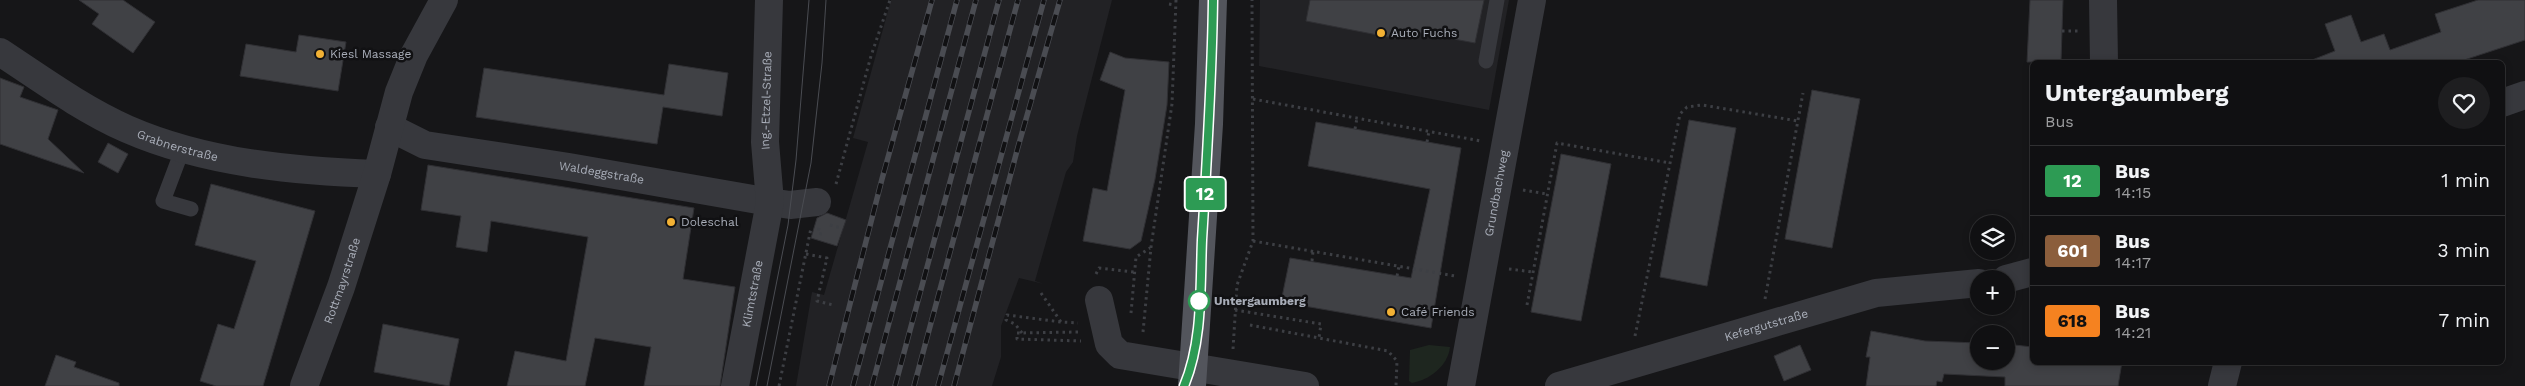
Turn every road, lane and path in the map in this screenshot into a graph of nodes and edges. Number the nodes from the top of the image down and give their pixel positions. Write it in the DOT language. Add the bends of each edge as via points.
graph roads {
  1 [pos="444,0"];
  2 [pos="769,0"];
  3 [pos="890,0"];
  4 [pos="1176,0"];
  5 [pos="1213,0"];
  6 [pos="1252,0"];
  7 [pos="1497,0"];
  8 [pos="1532,0"];
  9 [pos="2104,0"];
  10 [pos="1169,4"];
  11 [pos="1175,5"];
  12 [pos="0,52"];
  13 [pos="1486,60"];
  14 [pos="2104,60"];
  15 [pos="1803,93"];
  16 [pos="2525,95"];
  17 [pos="1253,99"];
  18 [pos="2505,101"];
  19 [pos="1357,118"];
  20 [pos="1798,121"];
  21 [pos="389,127"];
  22 [pos="1355,129"];
  23 [pos="1429,132"];
  24 [pos="1427,142"];
  25 [pos="1488,142"];
  26 [pos="183,148"];
  27 [pos="1670,163"];
  28 [pos="377,174"];
  29 [pos="1522,190"];
  30 [pos="1548,194"];
  31 [pos="770,202"];
  32 [pos="191,209"];
  33 [pos="814,211"];
  34 [pos="818,233"];
  35 [pos="825,235"];
  36 [pos="1253,241"];
  37 [pos="1151,247"];
  38 [pos="1313,251"];
  39 [pos="806,254"];
  40 [pos="1312,262"];
  41 [pos="1399,266"];
  42 [pos="1508,269"];
  43 [pos="1134,272"];
  44 [pos="1533,272"];
  45 [pos="2030,273"];
  46 [pos="1397,276"];
  47 [pos="1463,277"];
  48 [pos="2015,277"];
  49 [pos="1970,284"];
  50 [pos="1097,288"];
  51 [pos="1041,293"];
  52 [pos="832,305"];
  53 [pos="1527,305"];
  54 [pos="1763,307"];
  55 [pos="1235,310"];
  56 [pos="1131,313"];
  57 [pos="1061,322"];
  58 [pos="1250,325"];
  59 [pos="1022,333"];
  60 [pos="1318,338"];
  61 [pos="1081,341"];
  62 [pos="1140,360"];
  63 [pos="1631,365"];
  64 [pos="2227,365"];
  65 [pos="1229,374"];
  66 [pos="1189,380"];
  67 [pos="310,385"];
  68 [pos="735,386"];
  69 [pos="779,386"];
  70 [pos="1305,386"];
  71 [pos="1396,386"];
  72 [pos="1461,386"];
  73 [pos="1559,386"];
  74 [pos="2222,386"];
  1 -- 21 [label="street" via="414,54 398,92"];
  2 -- 31 [label="street, Ing.-Etzel-Straße" via="766,142"];
  3 -- 33 [label="path" via="834,191"];
  4 -- 11 [label="path"];
  5 -- 66 [label="main road" via="1200,294"];
  6 -- 17 [label="path"];
  7 -- 13 [label="lane"];
  8 -- 72 [label="street, Grundbachweg"];
  9 -- 14 [label="street"];
  10 -- 11 [label="path"];
  11 -- 37 [label="path" via="1172,104"];
  12 -- 26 [label="street, Grabnerstraße" via="94,112 127,129"];
  15 -- 20 [label="path"];
  16 -- 18 [label="street"];
  17 -- 19 [label="path"];
  17 -- 36 [label="path"];
  19 -- 22 [label="path"];
  19 -- 23 [label="path"];
  20 -- 27 [label="path" via="1702,105 1687,108 1680,114"];
  20 -- 54 [label="path"];
  21 -- 28 [label="street"];
  21 -- 31 [label="street, Waldeggstraße" via="425,145"];
  23 -- 24 [label="path"];
  23 -- 25 [label="path"];
  26 -- 28 [label="street, Grabnerstraße" via="280,168"];
  26 -- 32 [label="lane" via="163,201"];
  27 -- 30 [label="path" via="1557,144"];
  27 -- 63 [label="path"];
  28 -- 67 [label="street, Rottmayrstraße"];
  29 -- 30 [label="path"];
  30 -- 44 [label="path"];
  31 -- 33 [label="street, Waldeggstraße"];
  31 -- 68 [label="street, Klimtstraße"];
  33 -- 39 [label="path"];
  34 -- 35 [label="path"];
  36 -- 38 [label="path"];
  36 -- 55 [label="path" via="1237,285"];
  37 -- 43 [label="path" via="1136,257"];
  37 -- 62 [label="path"];
  38 -- 40 [label="path"];
  38 -- 41 [label="path"];
  39 -- 52 [label="path" via="827,258 816,300"];
  39 -- 69 [label="path"];
  41 -- 46 [label="path"];
  41 -- 47 [label="path"];
  42 -- 44 [label="path"];
  43 -- 50 [label="path" via="1099,268"];
  43 -- 56 [label="path"];
  44 -- 53 [label="path"];
  45 -- 48 [label="street"];
  49 -- 63 [label="street, Kefergutstraße" via="1876,293"];
  50 -- 62 [label="street" via="1104,331 1114,351"];
  51 -- 57 [label="path"];
  55 -- 60 [label="path" via="1321,324"];
  55 -- 65 [label="path"];
  57 -- 59 [label="path" via="1007,314 1006,320 1015,324"];
  57 -- 59 [label="path" via="1081,323 1081,330 1077,334"];
  58 -- 60 [label="path"];
  59 -- 61 [label="path" via="1017,332 1016,339"];
  60 -- 71 [label="path" via="1393,355 1398,367"];
  62 -- 66 [label="street"];
  63 -- 73 [label="street, Kefergutstraße"];
  64 -- 74 [label="street"];
  65 -- 66 [label="street"];
  65 -- 70 [label="street"];
}
